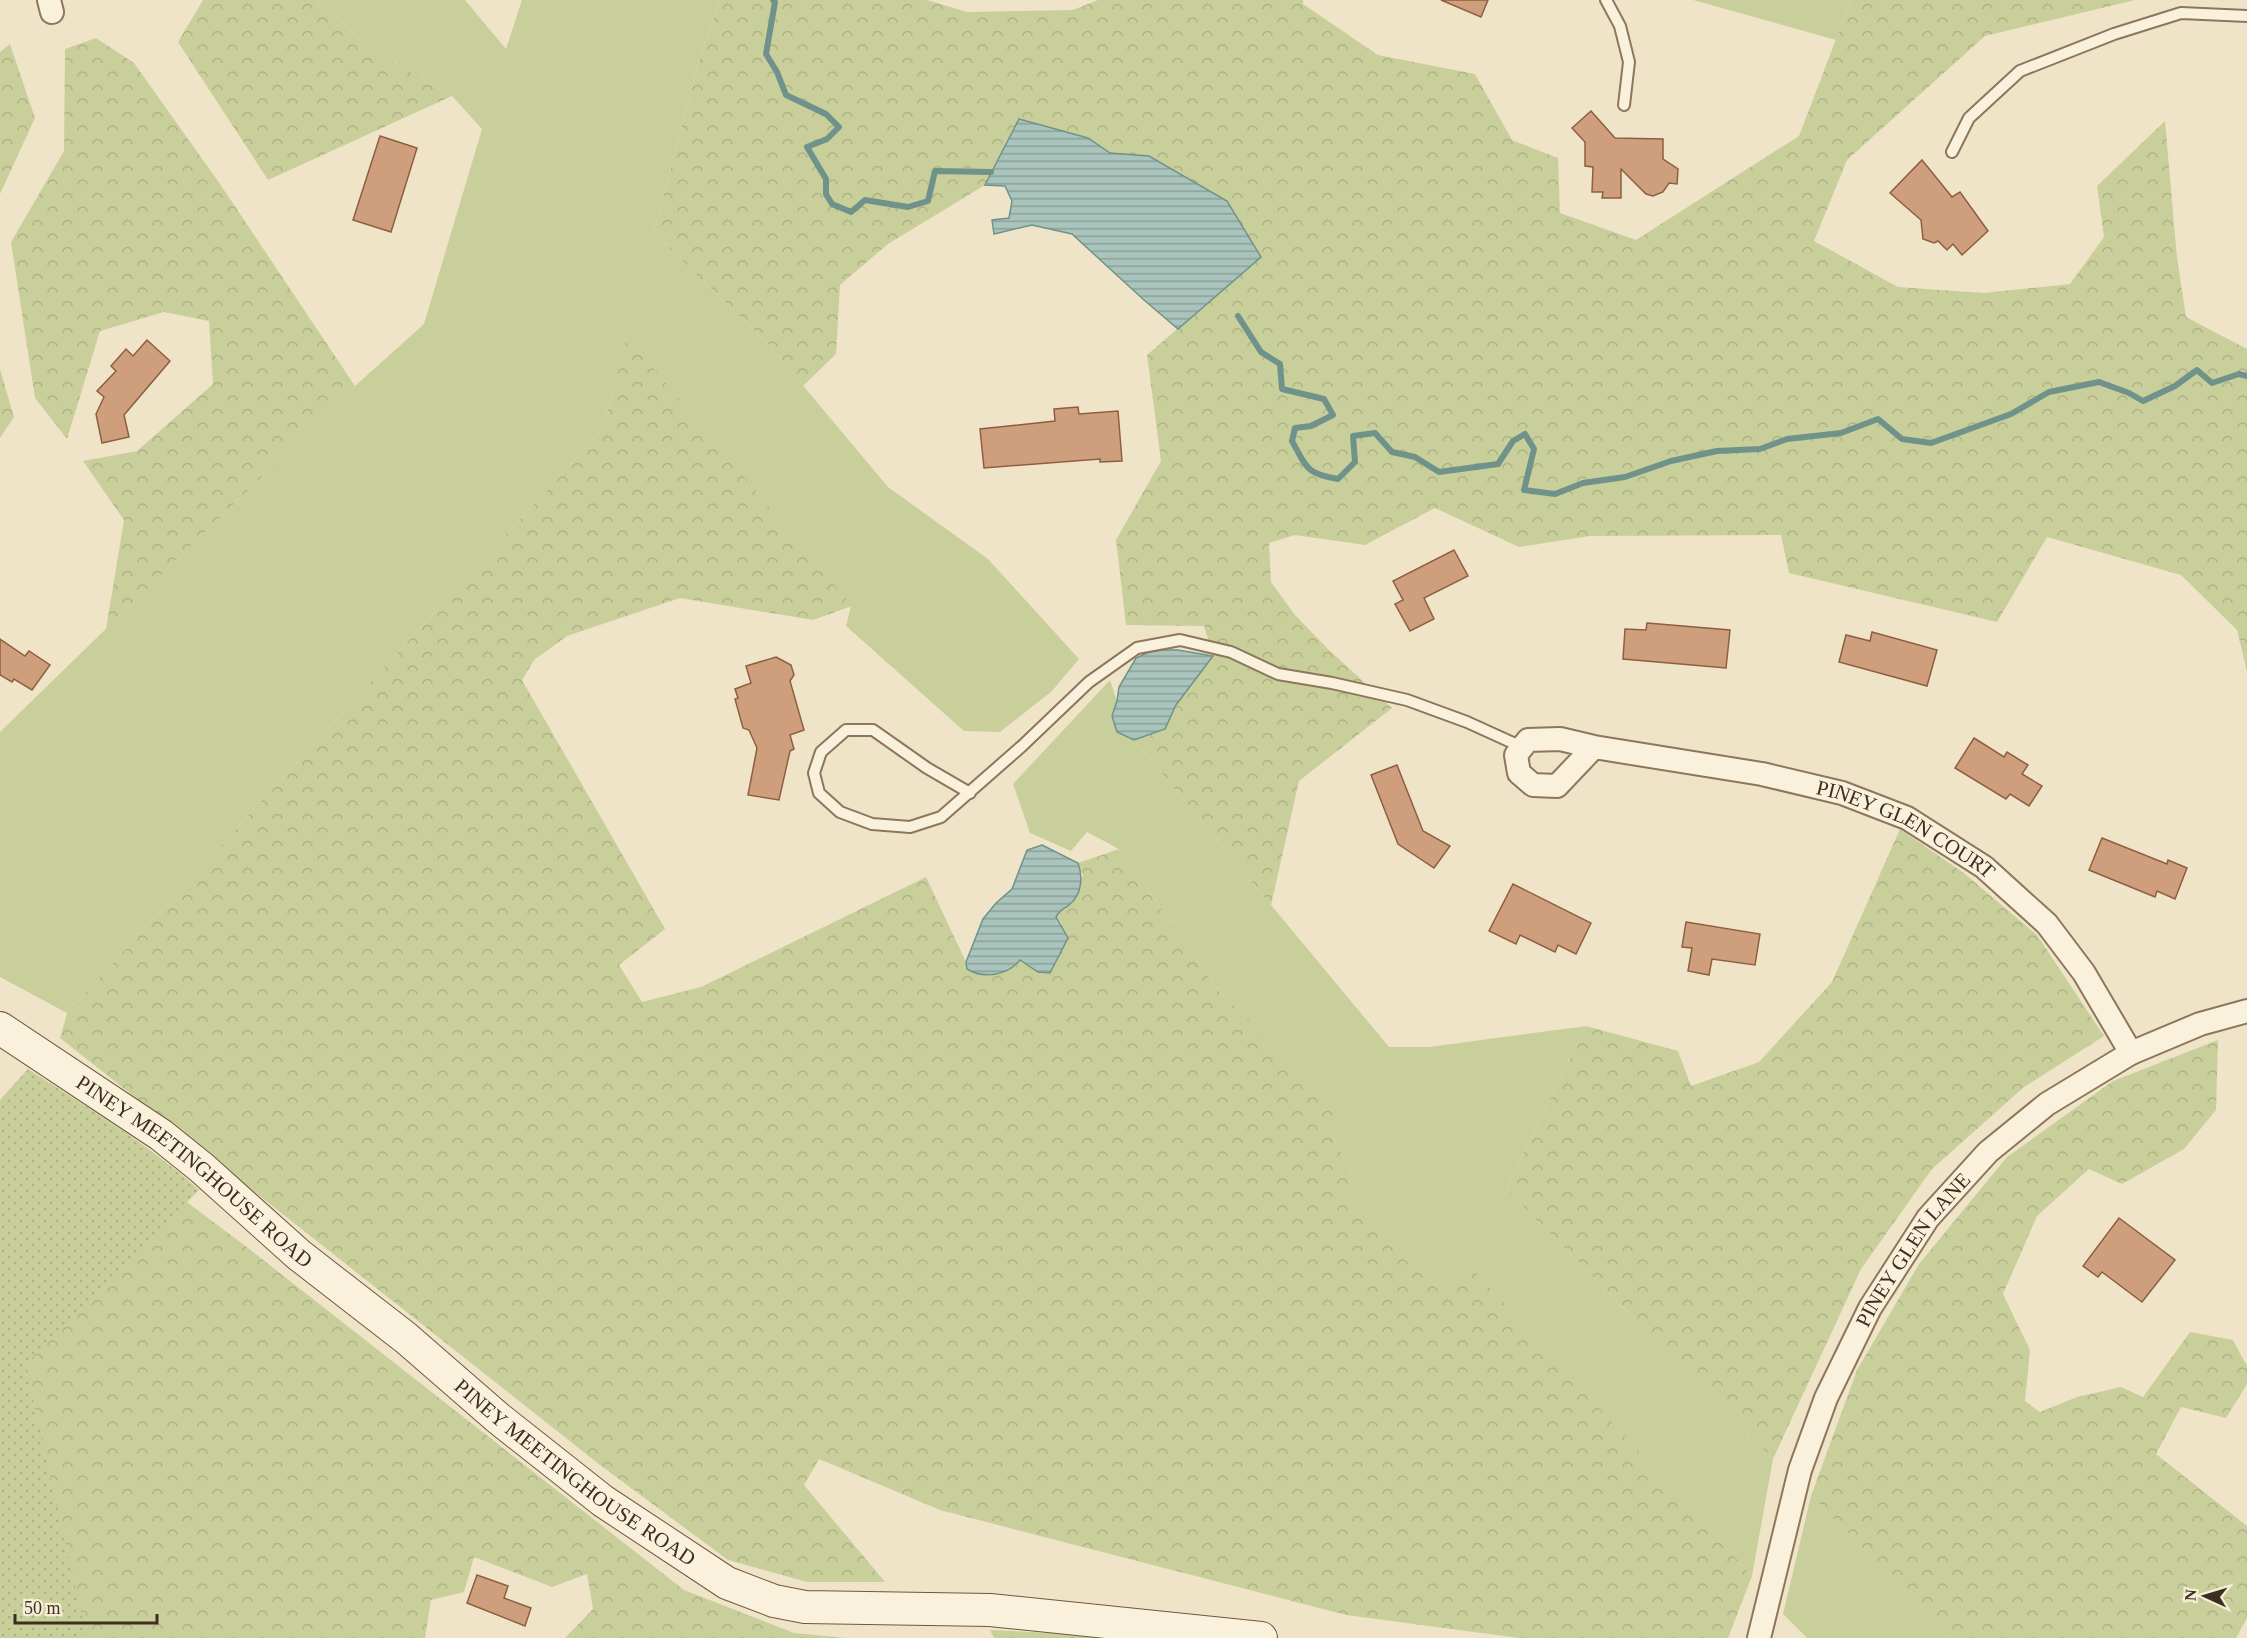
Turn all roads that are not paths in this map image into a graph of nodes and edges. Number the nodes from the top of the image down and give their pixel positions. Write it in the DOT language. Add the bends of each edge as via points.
graph roads {
  1 [pos="1606,0"];
  2 [pos="2247,16"];
  3 [pos="1624,105"];
  4 [pos="1952,152"];
  5 [pos="1522,747"];
  6 [pos="1594,747"];
  7 [pos="970,793"];
  8 [pos="2247,1011"];
  9 [pos="0,1028"];
  10 [pos="2131,1053"];
  11 [pos="1261,1638"];
  12 [pos="1759,1638"];
  1 -- 3 [label="lane" via="1620,26 1629,62"];
  2 -- 4 [label="lane" via="2181,13 2020,71 1969,118"];
  5 -- 6 [label="street, PINEY GLEN COURT" via="1528,740 1560,739"];
  5 -- 6 [label="street" via="1516,755 1519,773 1533,784 1557,786"];
  5 -- 7 [label="lane" via="1407,700 1278,674 1231,652 1180,640 1137,648 1089,682"];
  6 -- 10 [label="street, PINEY GLEN COURT" via="1762,774 1842,793 1907,818 1984,867 2047,924 2084,973"];
  7 -- 7 [label="lane" via="941,818 910,827 872,824 840,812 819,794 814,773 821,752 846,730 873,730"];
  8 -- 10 [label="street, PINEY GLEN LANE" via="2200,1024"];
  9 -- 11 [label="main road, PINEY MEETINGHOUSE ROAD" via="161,1135 299,1255 406,1338 498,1418 603,1501 727,1583 774,1601 805,1607 990,1610"];
  10 -- 12 [label="street, PINEY GLEN LANE" via="2047,1104 1988,1152 1928,1218 1870,1308 1826,1398 1800,1470"];
}
